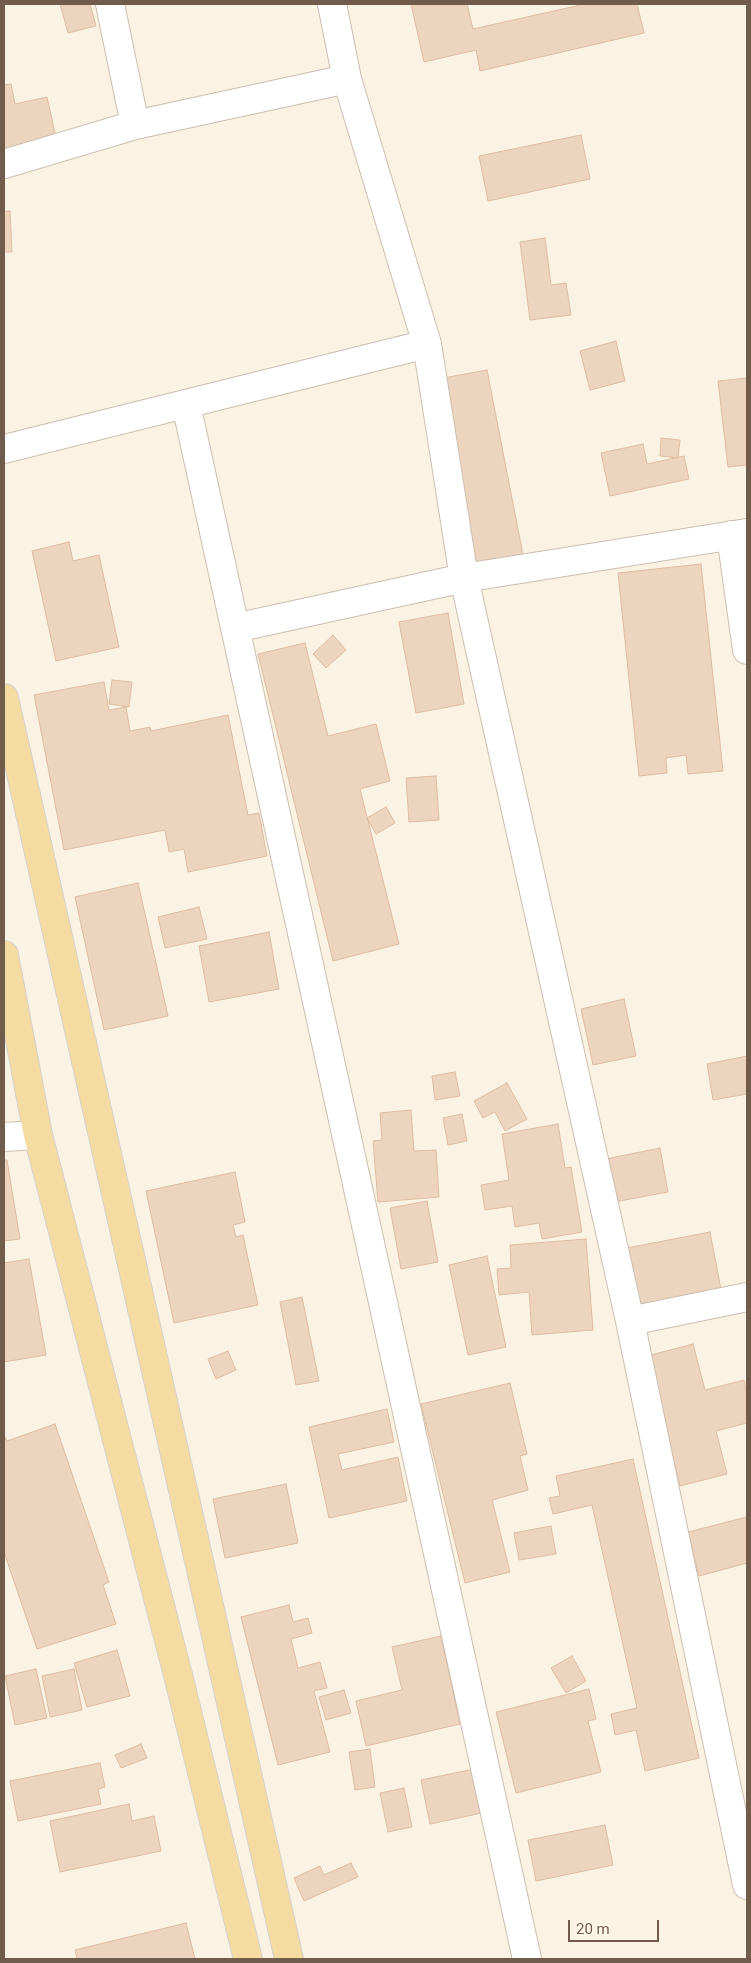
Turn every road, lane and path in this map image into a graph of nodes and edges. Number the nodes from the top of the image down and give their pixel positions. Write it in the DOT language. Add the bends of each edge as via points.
graph roads {
  1 [pos="110,4"];
  2 [pos="332,4"];
  3 [pos="346,79"];
  4 [pos="135,125"];
  5 [pos="4,164"];
  6 [pos="427,344"];
  7 [pos="186,404"];
  8 [pos="4,449"];
  9 [pos="739,534"];
  10 [pos="464,578"];
  11 [pos="235,628"];
  12 [pos="747,650"];
  13 [pos="4,698"];
  14 [pos="4,955"];
  15 [pos="38,1135"];
  16 [pos="4,1138"];
  17 [pos="747,1297"];
  18 [pos="630,1321"];
  19 [pos="747,1885"];
  20 [pos="248,1959"];
  21 [pos="289,1959"];
  22 [pos="527,1959"];
  1 -- 4 [label="street"];
  2 -- 3 [label="street"];
  3 -- 4 [label="street"];
  3 -- 6 [label="street"];
  4 -- 5 [label="street"];
  6 -- 7 [label="street"];
  6 -- 10 [label="street"];
  7 -- 8 [label="street"];
  7 -- 11 [label="street"];
  9 -- 10 [label="street"];
  9 -- 12 [label="street"];
  10 -- 11 [label="street"];
  10 -- 18 [label="street"];
  11 -- 22 [label="street"];
  13 -- 21 [label="main road"];
  14 -- 15 [label="main road"];
  15 -- 16 [label="street"];
  15 -- 20 [label="main road"];
  17 -- 18 [label="street"];
  18 -- 19 [label="street"];
}
